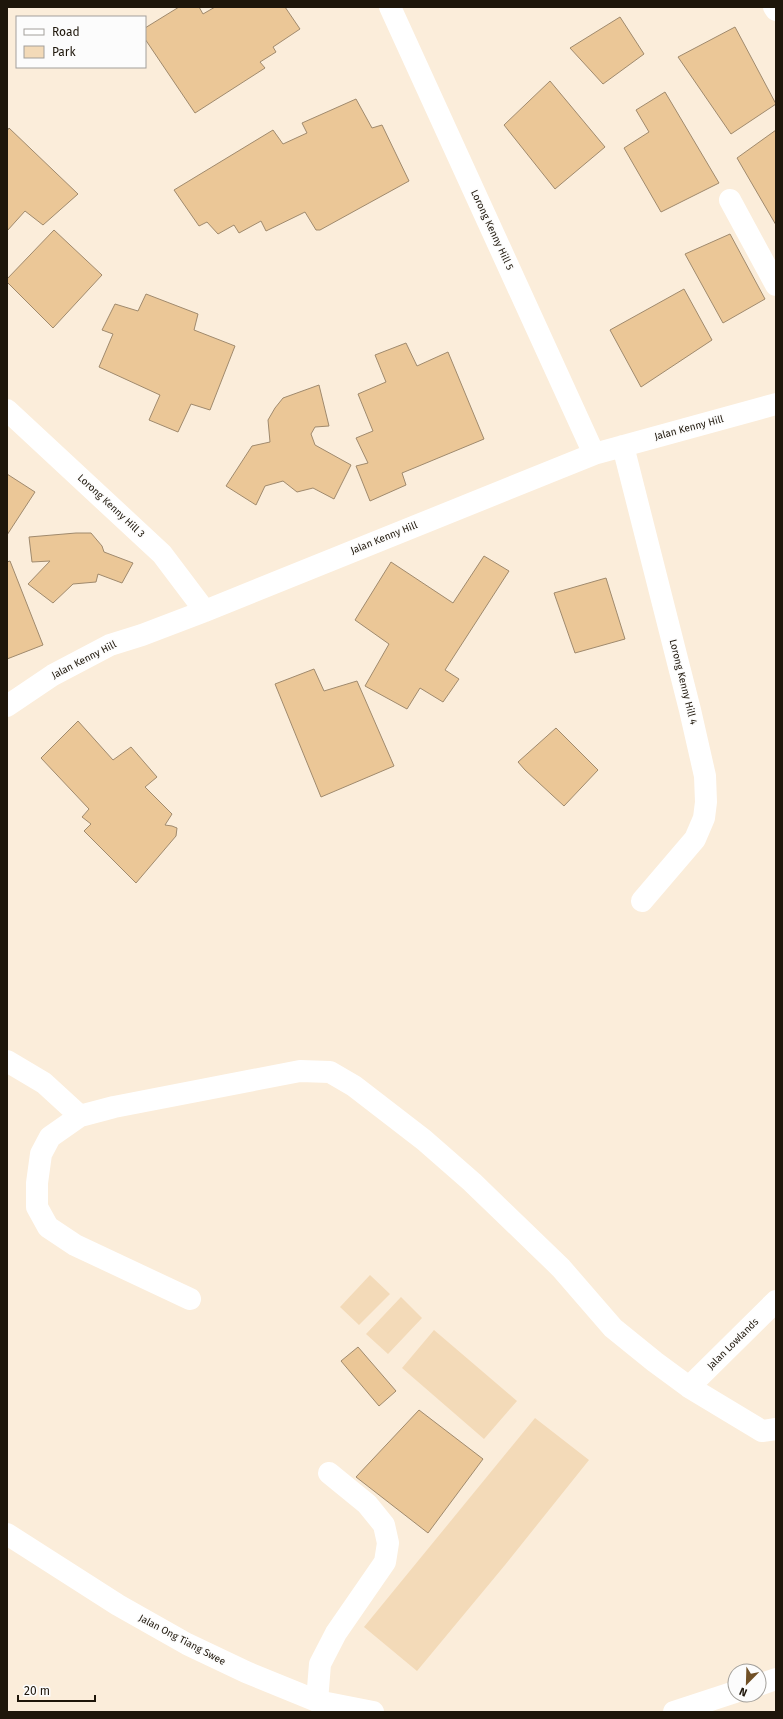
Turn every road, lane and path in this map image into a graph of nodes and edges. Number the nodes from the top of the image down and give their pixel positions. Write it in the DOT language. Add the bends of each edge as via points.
graph roads {
  1 [pos="390,7"];
  2 [pos="774,7"];
  3 [pos="776,10"];
  4 [pos="730,200"];
  5 [pos="776,285"];
  6 [pos="776,404"];
  7 [pos="7,410"];
  8 [pos="623,446"];
  9 [pos="594,454"];
  10 [pos="205,611"];
  11 [pos="7,706"];
  12 [pos="642,901"];
  13 [pos="7,1061"];
  14 [pos="80,1116"];
  15 [pos="190,1299"];
  16 [pos="776,1300"];
  17 [pos="689,1388"];
  18 [pos="776,1429"];
  19 [pos="329,1473"];
  20 [pos="7,1534"];
  21 [pos="727,1695"];
  22 [pos="317,1701"];
  23 [pos="373,1712"];
  24 [pos="674,1712"];
  1 -- 9 [label="street, Lorong Kenny Hill 5"];
  2 -- 3 [label="street"];
  4 -- 5 [label="street"];
  6 -- 8 [label="street, Jalan Kenny Hill"];
  7 -- 10 [label="street, Lorong Kenny Hill 3" via="162,554"];
  8 -- 9 [label="street, Jalan Kenny Hill"];
  8 -- 12 [label="street, Lorong Kenny Hill 4" via="705,776 704,818 695,839"];
  9 -- 10 [label="street, Jalan Kenny Hill"];
  10 -- 11 [label="street, Jalan Kenny Hill" via="110,645 53,675"];
  13 -- 14 [label="street" via="44,1083"];
  14 -- 15 [label="street" via="50,1137 41,1154 37,1208 48,1227 75,1245"];
  14 -- 17 [label="street" via="300,1070 330,1072 354,1086 424,1140 472,1182 561,1268 613,1328"];
  16 -- 17 [label="street, Jalan Lowlands"];
  17 -- 18 [label="street" via="762,1431"];
  19 -- 22 [label="street" via="367,1504 384,1525 388,1543 385,1562 336,1633 320,1664"];
  20 -- 22 [label="street, Jalan Ong Tiang Swee" via="118,1605 187,1644"];
  21 -- 24 [label="street"];
  22 -- 23 [label="street, Jalan Ong Tiang Swee"];
}
